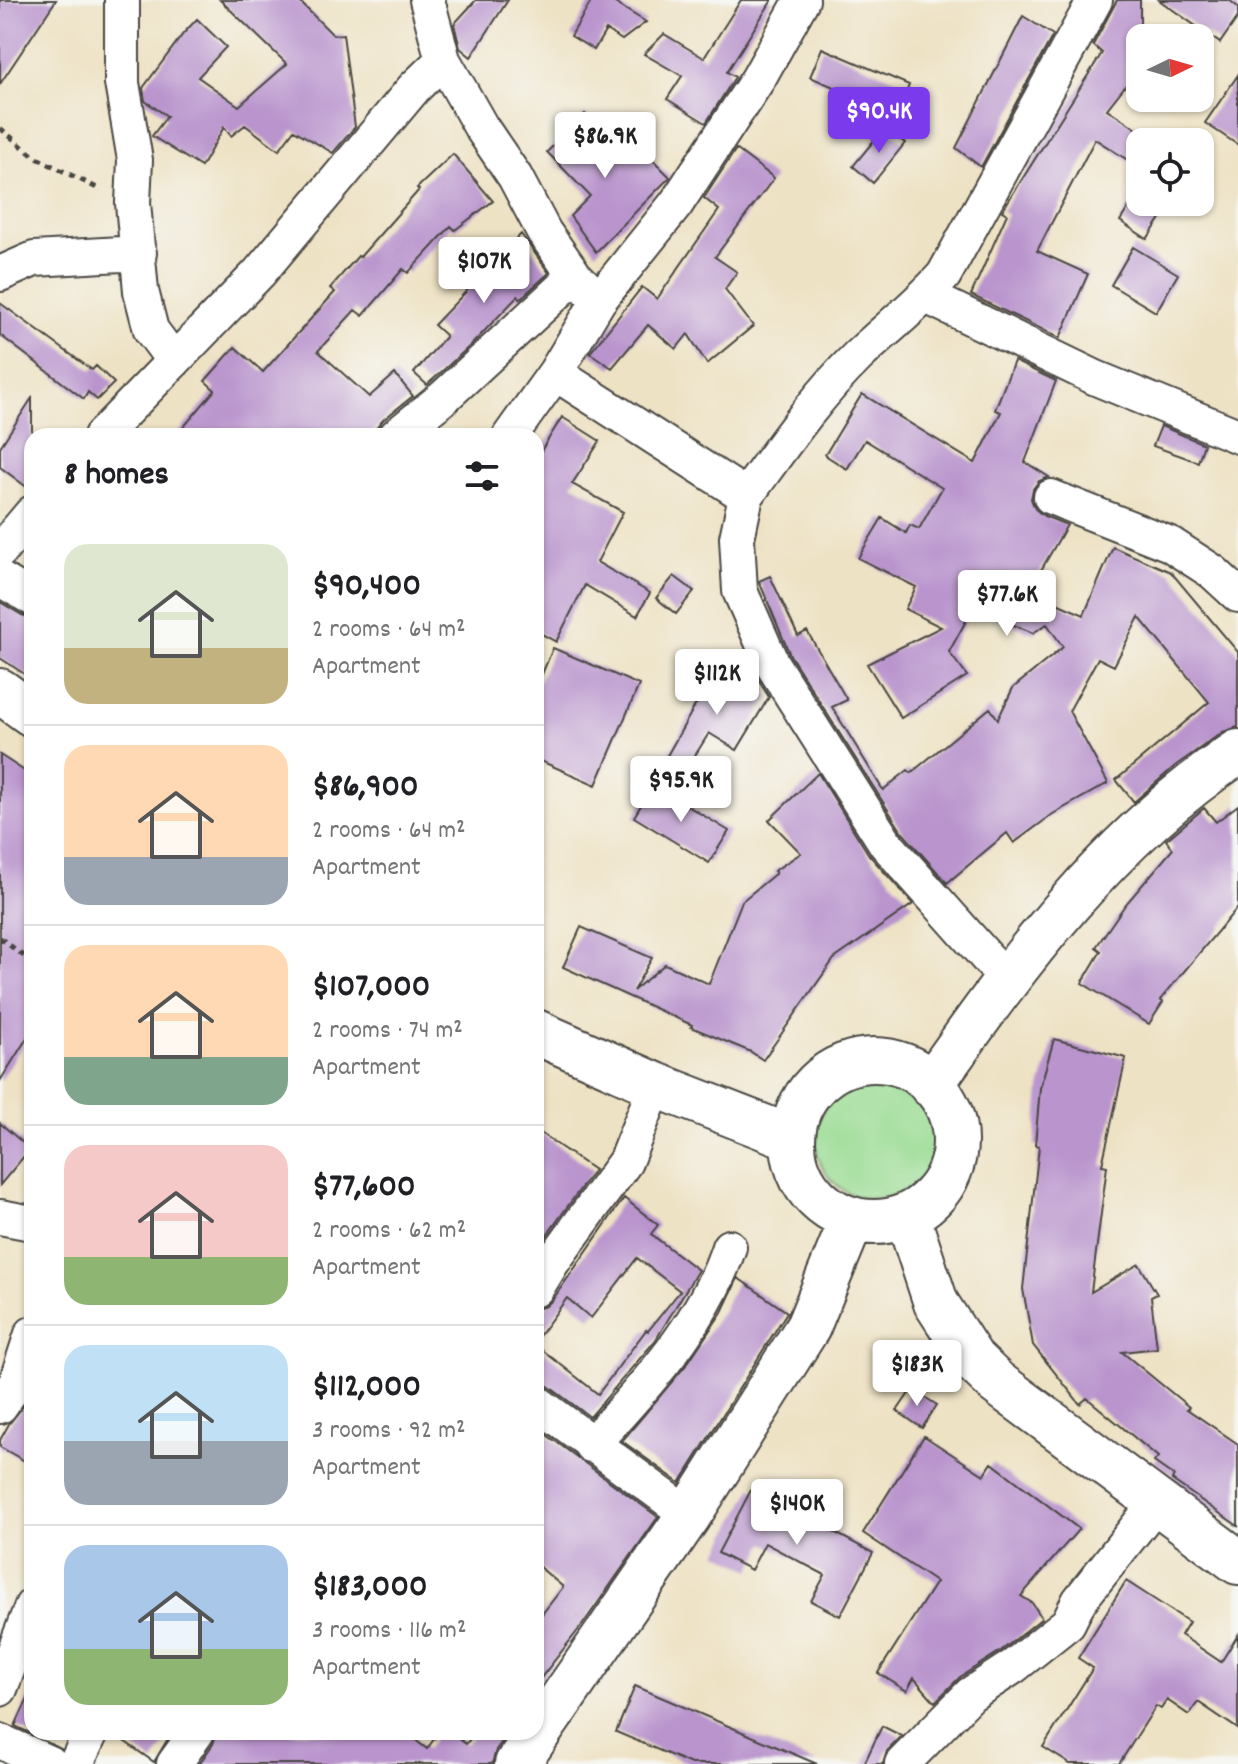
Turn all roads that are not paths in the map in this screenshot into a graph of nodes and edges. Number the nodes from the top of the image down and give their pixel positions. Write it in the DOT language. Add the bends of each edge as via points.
graph roads {
  1 [pos="122,0"];
  2 [pos="427,0"];
  3 [pos="802,0"];
  4 [pos="1095,0"];
  5 [pos="443,60"];
  6 [pos="139,253"];
  7 [pos="0,274"];
  8 [pos="575,276"];
  9 [pos="926,296"];
  10 [pos="599,300"];
  11 [pos="174,361"];
  12 [pos="555,373"];
  13 [pos="109,428"];
  14 [pos="406,428"];
  15 [pos="516,428"];
  16 [pos="1238,436"];
  17 [pos="746,496"];
  18 [pos="1051,497"];
  19 [pos="24,522"];
  20 [pos="0,551"];
  21 [pos="0,579"];
  22 [pos="24,593"];
  23 [pos="1238,595"];
  24 [pos="0,691"];
  25 [pos="24,708"];
  26 [pos="1238,752"];
  27 [pos="1006,979"];
  28 [pos="544,1036"];
  29 [pos="656,1085"];
  30 [pos="931,1085"];
  31 [pos="792,1138"];
  32 [pos="907,1215"];
  33 [pos="0,1217"];
  34 [pos="852,1220"];
  35 [pos="24,1222"];
  36 [pos="729,1247"];
  37 [pos="544,1276"];
  38 [pos="24,1358"];
  39 [pos="0,1406"];
  40 [pos="544,1408"];
  41 [pos="591,1445"];
  42 [pos="1157,1502"];
  43 [pos="689,1515"];
  44 [pos="1238,1562"];
  45 [pos="24,1627"];
  46 [pos="0,1689"];
  47 [pos="544,1725"];
  48 [pos="87,1740"];
  49 [pos="191,1740"];
  50 [pos="534,1740"];
  51 [pos="0,1741"];
  52 [pos="51,1764"];
  53 [pos="76,1764"];
  54 [pos="174,1764"];
  55 [pos="517,1764"];
  56 [pos="902,1764"];
  1 -- 6 [label="street" via="122,83 135,160"];
  2 -- 5 [label="street"];
  3 -- 10 [label="street" via="758,79 676,204"];
  4 -- 9 [label="street" via="944,275"];
  5 -- 8 [label="street"];
  5 -- 11 [label="street" via="259,273"];
  6 -- 7 [label="street" via="34,259"];
  6 -- 11 [label="street" via="151,330"];
  8 -- 10 [label="street"];
  8 -- 14 [label="street"];
  9 -- 16 [label="street" via="1096,378"];
  9 -- 17 [label="street" via="822,397"];
  10 -- 12 [label="street"];
  11 -- 13 [label="street"];
  12 -- 15 [label="street"];
  12 -- 17 [label="street"];
  17 -- 27 [label="street" via="737,538 740,591 772,664 886,844"];
  18 -- 23 [label="street" via="1170,544"];
  19 -- 20 [label="street"];
  21 -- 22 [label="street"];
  24 -- 25 [label="main road"];
  26 -- 27 [label="main road" via="1126,842"];
  27 -- 30 [label="main road"];
  28 -- 29 [label="main road"];
  29 -- 31 [label="main road"];
  29 -- 37 [label="street" via="625,1162"];
  30 -- 31 [label="main road" via="900,1063 851,1062 810,1090 797,1113"];
  30 -- 32 [label="main road" via="953,1121 954,1149 947,1177 930,1199"];
  31 -- 34 [label="main road" via="795,1163 807,1188 827,1208"];
  32 -- 34 [label="main road" via="880,1222"];
  32 -- 42 [label="main road" via="936,1303 973,1360"];
  33 -- 35 [label="street"];
  34 -- 43 [label="main road" via="808,1327"];
  36 -- 41 [label="street" via="684,1333"];
  38 -- 39 [label="street"];
  40 -- 41 [label="street"];
  41 -- 43 [label="street"];
  42 -- 44 [label="main road"];
  42 -- 56 [label="street" via="1079,1601 1068,1623 971,1694"];
  43 -- 47 [label="main road"];
  45 -- 46 [label="street"];
  48 -- 53 [label="street"];
  49 -- 54 [label="street"];
  50 -- 55 [label="main road"];
  51 -- 52 [label="street"];
}
